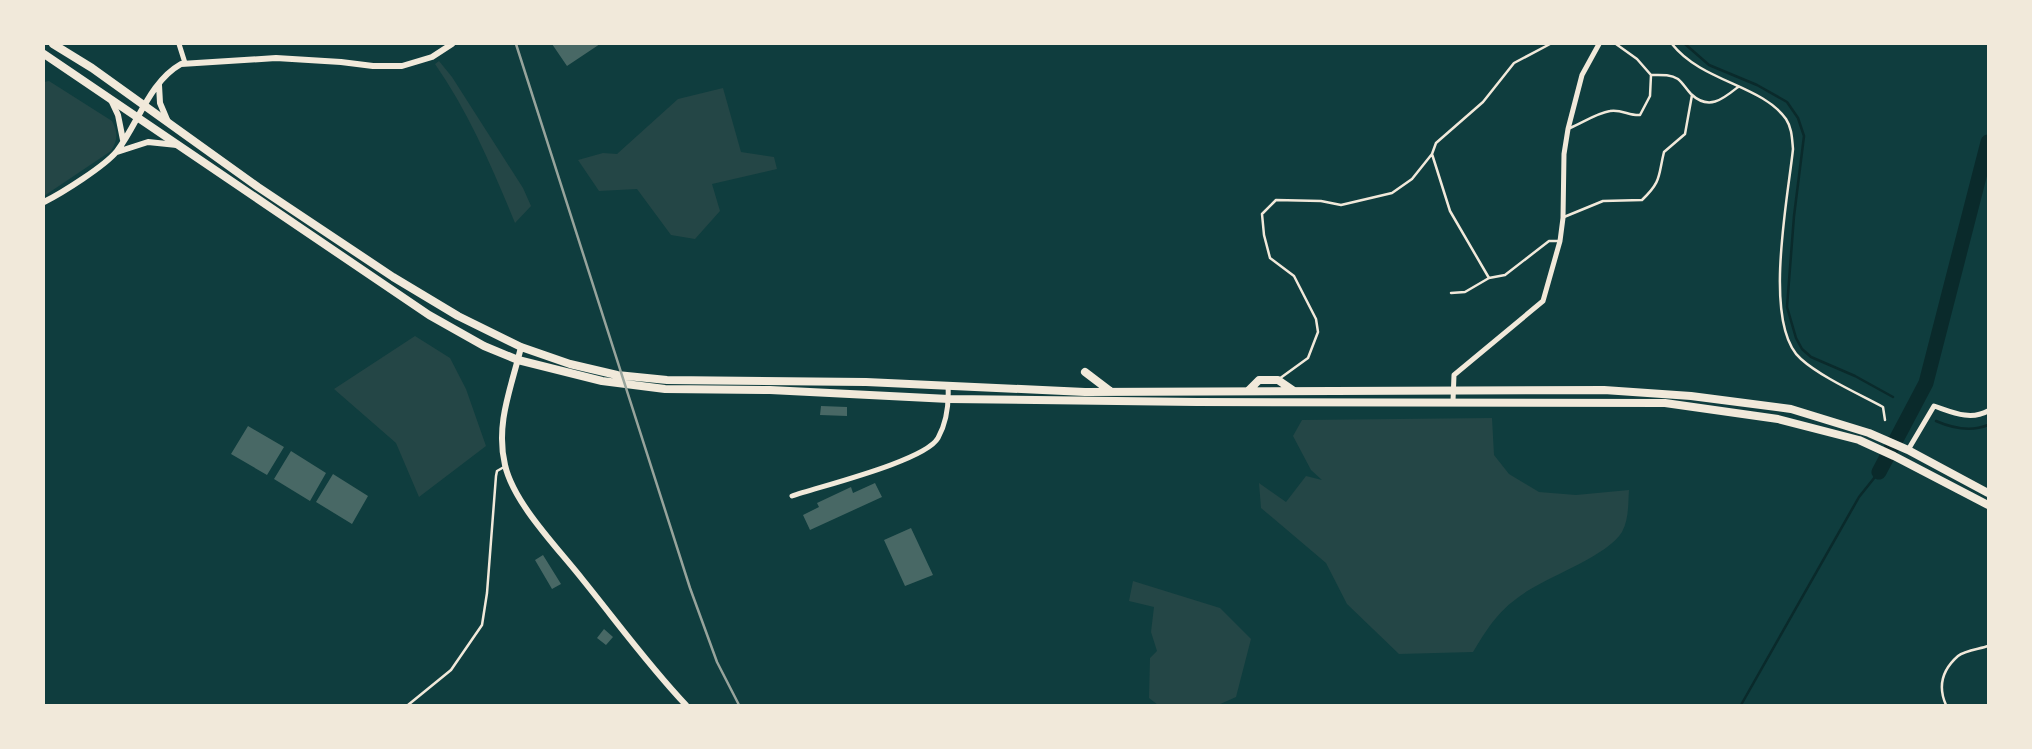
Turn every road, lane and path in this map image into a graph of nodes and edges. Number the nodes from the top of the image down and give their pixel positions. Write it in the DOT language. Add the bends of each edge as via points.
graph roads {
  1 [pos="53,44"];
  2 [pos="179,44"];
  3 [pos="452,44"];
  4 [pos="1550,44"];
  5 [pos="1599,44"];
  6 [pos="1616,44"];
  7 [pos="1672,44"];
  8 [pos="44,54"];
  9 [pos="185,63"];
  10 [pos="1651,75"];
  11 [pos="159,85"];
  12 [pos="1738,87"];
  13 [pos="1692,96"];
  14 [pos="110,99"];
  15 [pos="144,106"];
  16 [pos="136,119"];
  17 [pos="168,123"];
  18 [pos="1568,129"];
  19 [pos="123,142"];
  20 [pos="178,145"];
  21 [pos="114,154"];
  22 [pos="1432,154"];
  23 [pos="44,202"];
  24 [pos="1563,218"];
  25 [pos="1560,241"];
  26 [pos="1490,278"];
  27 [pos="1451,293"];
  28 [pos="522,346"];
  29 [pos="518,360"];
  30 [pos="1085,372"];
  31 [pos="1278,380"];
  32 [pos="948,385"];
  33 [pos="1249,390"];
  34 [pos="1110,391"];
  35 [pos="1294,391"];
  36 [pos="1453,391"];
  37 [pos="949,399"];
  38 [pos="1452,401"];
  39 [pos="1988,411"];
  40 [pos="1885,420"];
  41 [pos="1905,448"];
  42 [pos="505,466"];
  43 [pos="1988,493"];
  44 [pos="792,496"];
  45 [pos="1988,505"];
  46 [pos="1988,646"];
  47 [pos="408,705"];
  48 [pos="686,705"];
  49 [pos="1946,705"];
  1 -- 15 [label="main road"];
  2 -- 9 [label="street"];
  3 -- 9 [label="street" via="432,57 402,66 276,58"];
  4 -- 22 [label="lane" via="1514,63 1483,102 1436,143"];
  5 -- 18 [label="street" via="1582,75"];
  6 -- 10 [label="lane" via="1637,59"];
  7 -- 12 [label="lane" via="1695,67"];
  8 -- 14 [label="main road"];
  9 -- 11 [label="street" via="175,67"];
  10 -- 13 [label="lane" via="1677,78"];
  10 -- 18 [label="lane" via="1650,96 1640,115 1610,111"];
  11 -- 15 [label="street"];
  11 -- 17 [label="street" via="161,110"];
  12 -- 13 [label="lane" via="1718,103"];
  12 -- 40 [label="lane" via="1770,104 1786,120 1791,132 1793,149 1780,274 1780,313 1791,347 1801,359 1883,407"];
  13 -- 24 [label="lane" via="1685,134 1664,152 1662,172 1655,188 1642,200 1603,201"];
  14 -- 16 [label="main road"];
  14 -- 19 [label="street" via="120,121"];
  15 -- 16 [label="street"];
  15 -- 17 [label="main road"];
  16 -- 19 [label="street"];
  16 -- 20 [label="main road"];
  17 -- 28 [label="main road" via="393,277 458,316"];
  18 -- 24 [label="street" via="1564,154"];
  19 -- 21 [label="street"];
  20 -- 21 [label="street" via="148,142"];
  20 -- 29 [label="main road" via="428,315 484,346"];
  21 -- 23 [label="street"];
  22 -- 26 [label="lane" via="1450,211"];
  22 -- 31 [label="lane" via="1412,179 1392,193 1341,205 1322,201 1276,200 1262,214 1270,258 1294,276 1316,319 1318,332 1308,358"];
  24 -- 25 [label="street"];
  25 -- 26 [label="lane" via="1549,242 1504,275"];
  25 -- 36 [label="street" via="1543,301 1454,375"];
  26 -- 27 [label="lane" via="1474,289"];
  28 -- 29 [label="street"];
  28 -- 32 [label="main road" via="570,364 617,376 668,380"];
  29 -- 37 [label="main road" via="638,386"];
  29 -- 42 [label="street" via="503,415"];
  30 -- 34 [label="main road"];
  31 -- 33 [label="main road" via="1260,380"];
  31 -- 35 [label="main road"];
  32 -- 34 [label="main road"];
  32 -- 37 [label="street"];
  33 -- 34 [label="main road"];
  33 -- 35 [label="main road"];
  35 -- 36 [label="main road"];
  36 -- 38 [label="street"];
  36 -- 41 [label="main road" via="1604,390 1734,401 1791,409 1869,432"];
  37 -- 38 [label="main road"];
  37 -- 44 [label="street" via="938,440 907,460"];
  38 -- 45 [label="main road" via="1665,403 1778,418 1879,449"];
  39 -- 41 [label="street" via="1981,415 1962,416 1934,406"];
  41 -- 43 [label="main road"];
  42 -- 47 [label="lane" via="496,476 482,625 451,670"];
  42 -- 48 [label="street" via="531,514 661,679"];
  46 -- 49 [label="lane" via="1959,655 1942,678 1940,693"];
}
